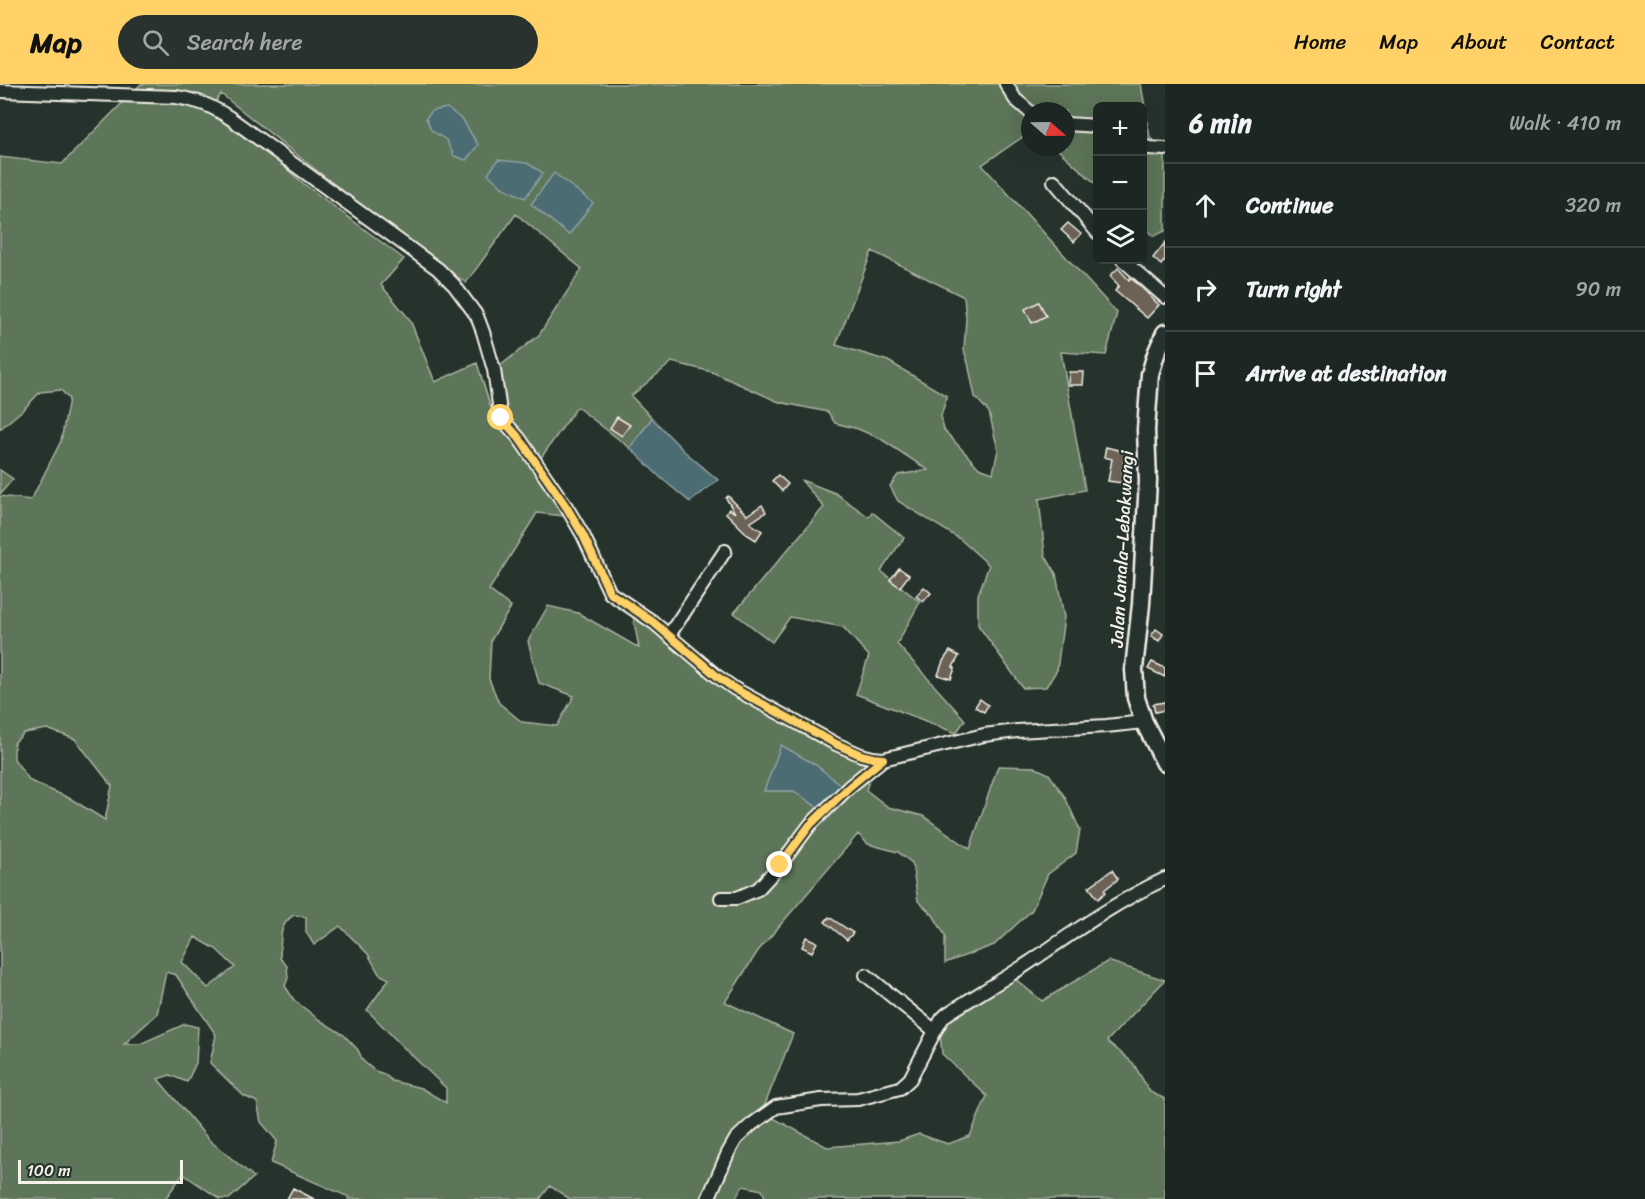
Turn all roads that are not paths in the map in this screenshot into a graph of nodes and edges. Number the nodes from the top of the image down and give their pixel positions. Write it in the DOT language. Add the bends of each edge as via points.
graph roads {
  1 [pos="1006,84"];
  2 [pos="0,91"];
  3 [pos="1021,104"];
  4 [pos="1075,125"];
  5 [pos="1093,126"];
  6 [pos="1147,147"];
  7 [pos="1165,149"];
  8 [pos="1054,181"];
  9 [pos="1093,227"];
  10 [pos="1128,264"];
  11 [pos="1165,297"];
  12 [pos="1165,333"];
  13 [pos="725,551"];
  14 [pos="669,636"];
  15 [pos="1144,722"];
  16 [pos="883,759"];
  17 [pos="1165,763"];
  18 [pos="1165,879"];
  19 [pos="721,898"];
  20 [pos="866,975"];
  21 [pos="935,1031"];
  22 [pos="708,1199"];
  1 -- 3 [label="street"];
  2 -- 14 [label="street" via="199,100 230,118 438,269 477,316 494,370 501,418 567,508 610,593"];
  4 -- 5 [label="street"];
  6 -- 7 [label="street"];
  8 -- 9 [label="street"];
  10 -- 11 [label="street"];
  12 -- 15 [label="main road, Jalan Janala–Lebakwangi" via="1150,374 1147,421 1148,481 1134,669 1136,698"];
  13 -- 14 [label="street"];
  14 -- 16 [label="street" via="735,689 836,744"];
  15 -- 16 [label="street" via="984,735"];
  15 -- 17 [label="main road, Jalan Janala–Lebakwangi"];
  16 -- 19 [label="street" via="810,825 758,889 737,898"];
  18 -- 21 [label="street" via="1128,897 947,1014"];
  20 -- 21 [label="street"];
  21 -- 22 [label="street" via="910,1079 900,1088 858,1100 820,1100 776,1107 751,1125 736,1139"];
}
